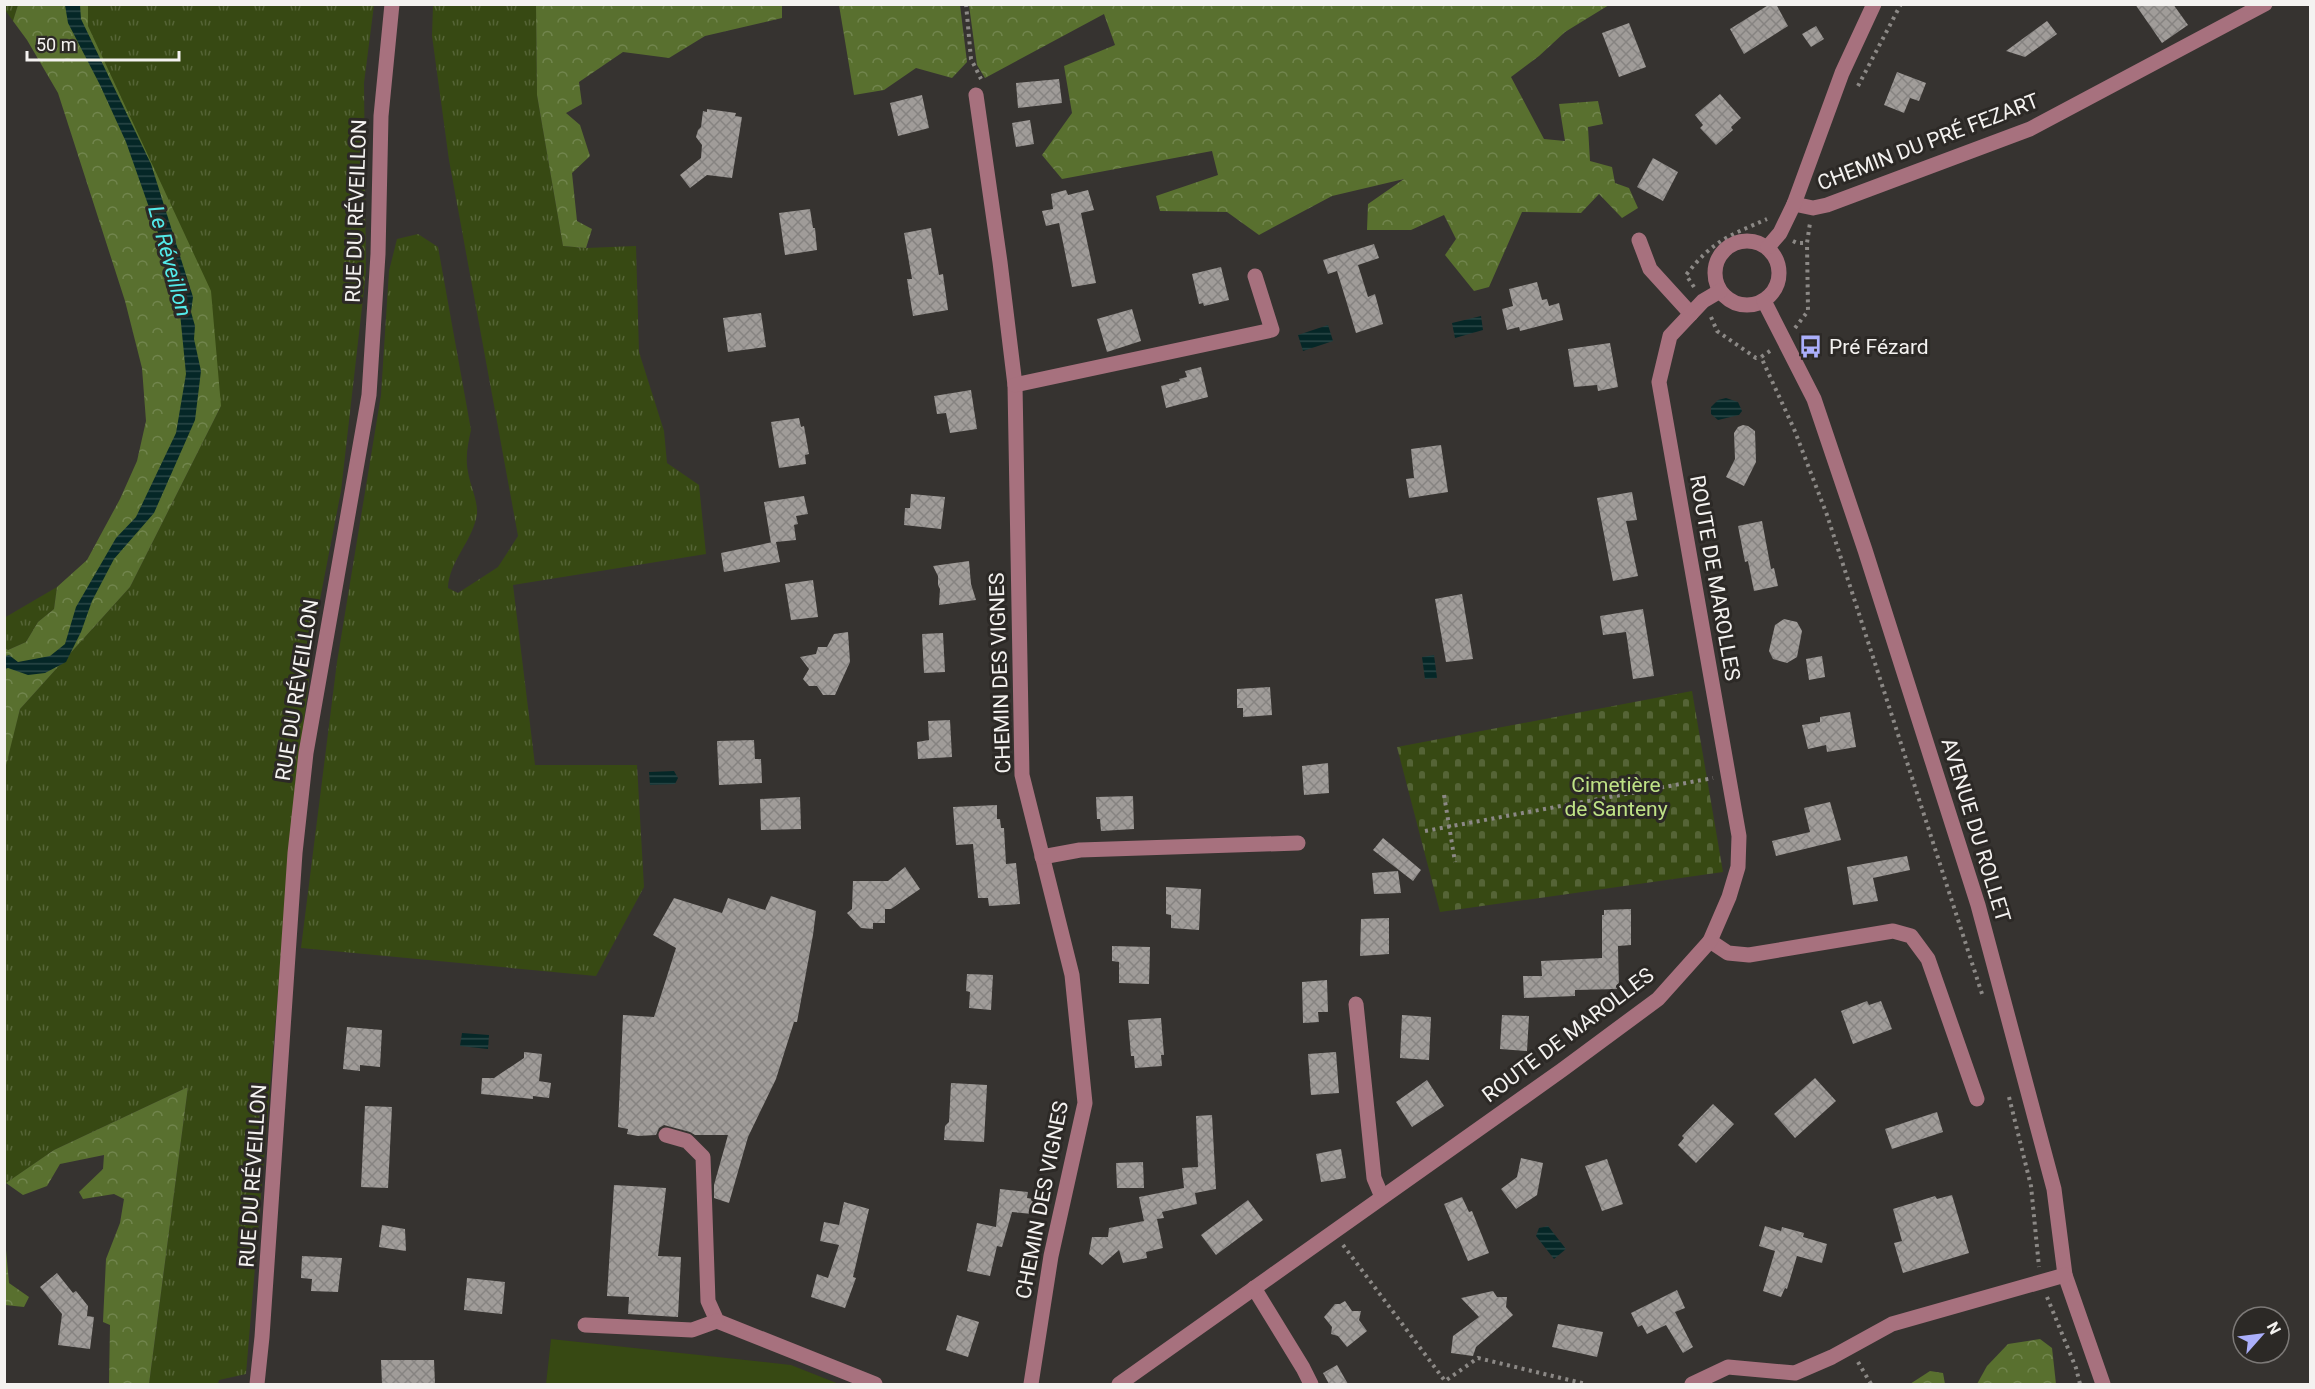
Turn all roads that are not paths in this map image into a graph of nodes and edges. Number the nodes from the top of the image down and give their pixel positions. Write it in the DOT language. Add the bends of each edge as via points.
graph roads {
  1 [pos="392,4"];
  2 [pos="1874,4"];
  3 [pos="2265,4"];
  4 [pos="976,95"];
  5 [pos="1794,204"];
  6 [pos="1639,240"];
  7 [pos="1768,247"];
  8 [pos="1255,276"];
  9 [pos="1720,291"];
  10 [pos="1764,301"];
  11 [pos="1691,314"];
  12 [pos="1015,386"];
  13 [pos="1298,843"];
  14 [pos="1042,857"];
  15 [pos="1710,941"];
  16 [pos="1356,1004"];
  17 [pos="1977,1099"];
  18 [pos="666,1135"];
  19 [pos="1383,1197"];
  20 [pos="2065,1275"];
  21 [pos="1254,1288"];
  22 [pos="717,1321"];
  23 [pos="585,1325"];
  24 [pos="257,1384"];
  25 [pos="875,1384"];
  26 [pos="1031,1384"];
  27 [pos="1119,1384"];
  28 [pos="1311,1384"];
  29 [pos="1692,1384"];
  30 [pos="2103,1384"];
  1 -- 24 [label="street, RUE DU RÉVEILLON" via="381,116 369,394 306,753 295,853"];
  2 -- 5 [label="street" via="1842,73"];
  3 -- 5 [label="street, CHEMIN DU PRÉ FEZART" via="2030,129 1827,205 1813,208"];
  4 -- 12 [label="street, CHEMIN DES VIGNES"];
  5 -- 7 [label="street" via="1780,233"];
  6 -- 11 [label="street" via="1650,269"];
  7 -- 9 [label="street" via="1745,240 1723,251 1714,273"];
  7 -- 10 [label="street" via="1780,267 1774,292"];
  8 -- 12 [label="street" via="1272,330"];
  9 -- 10 [label="street" via="1742,305"];
  9 -- 11 [label="street, ROUTE DE MAROLLES"];
  10 -- 20 [label="street, AVENUE DU ROLLET" via="1814,399 1978,905 2054,1189"];
  11 -- 15 [label="street, ROUTE DE MAROLLES" via="1670,336 1659,382 1739,836 1738,867"];
  12 -- 14 [label="street, CHEMIN DES VIGNES" via="1022,775"];
  13 -- 14 [label="street" via="1080,850"];
  14 -- 26 [label="street, CHEMIN DES VIGNES" via="1072,975 1084,1103 1051,1256"];
  15 -- 17 [label="street" via="1728,953 1749,956 1893,932 1911,936 1928,959"];
  15 -- 19 [label="street, ROUTE DE MAROLLES" via="1658,999"];
  16 -- 19 [label="street" via="1374,1178"];
  18 -- 22 [label="street" via="687,1141 703,1157 708,1300"];
  19 -- 21 [label="street, ROUTE DE MAROLLES"];
  20 -- 29 [label="street" via="1892,1324 1795,1372 1728,1367"];
  20 -- 30 [label="street, AVENUE DU ROLLET"];
  21 -- 27 [label="street, ROUTE DE MAROLLES"];
  21 -- 28 [label="street"];
  22 -- 23 [label="street" via="692,1330"];
  22 -- 25 [label="street"];
}
